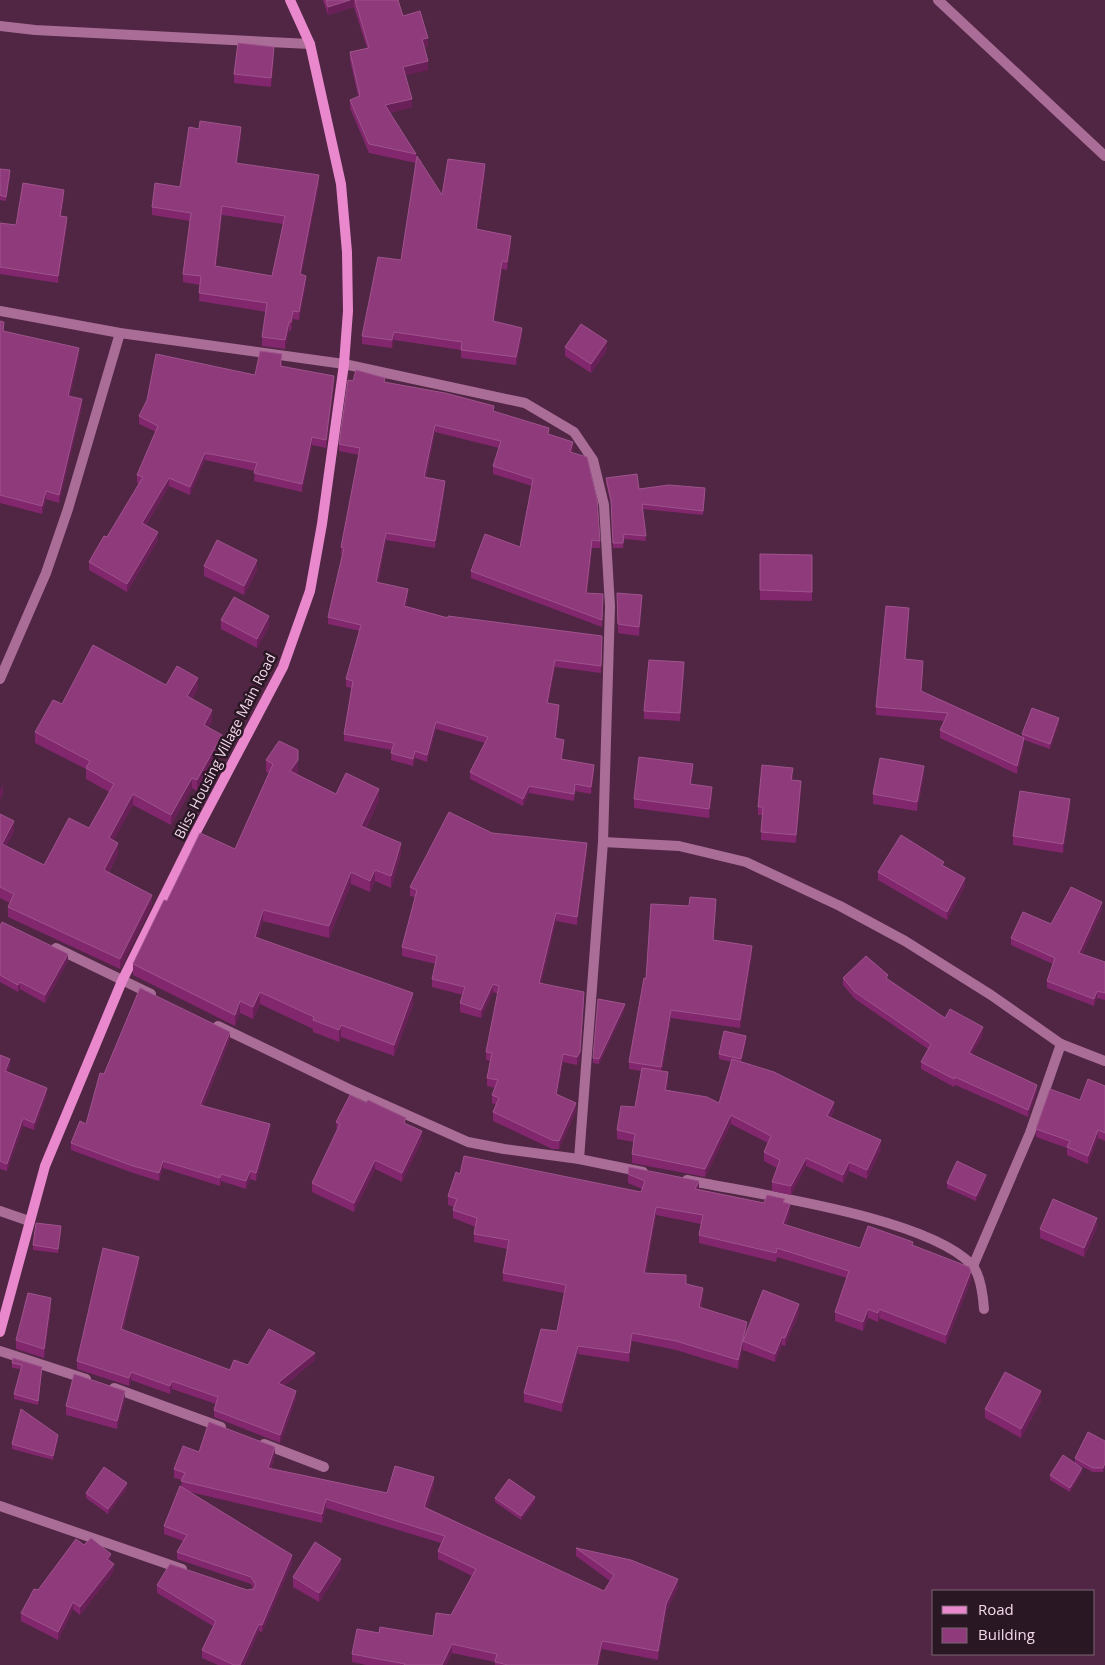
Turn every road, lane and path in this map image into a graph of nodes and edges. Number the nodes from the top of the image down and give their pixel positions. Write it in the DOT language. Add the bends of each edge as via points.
graph roads {
  1 [pos="290,0"];
  2 [pos="938,0"];
  3 [pos="0,26"];
  4 [pos="310,44"];
  5 [pos="1105,156"];
  6 [pos="0,311"];
  7 [pos="120,333"];
  8 [pos="344,364"];
  9 [pos="0,679"];
  10 [pos="604,842"];
  11 [pos="44,943"];
  12 [pos="122,981"];
  13 [pos="157,998"];
  14 [pos="210,1022"];
  15 [pos="1061,1044"];
  16 [pos="1105,1061"];
  17 [pos="579,1159"];
  18 [pos="655,1174"];
  19 [pos="674,1178"];
  20 [pos="0,1211"];
  21 [pos="29,1221"];
  22 [pos="973,1266"];
  23 [pos="984,1309"];
  24 [pos="0,1332"];
  25 [pos="0,1351"];
  26 [pos="233,1432"];
  27 [pos="251,1439"];
  28 [pos="324,1467"];
  29 [pos="0,1506"];
  30 [pos="196,1574"];
  1 -- 4 [label="street, Bliss Housing Village Main Road"];
  2 -- 5 [label="street"];
  3 -- 4 [label="street"];
  4 -- 8 [label="street, Bliss Housing Village Main Road" via="341,184 348,311"];
  6 -- 7 [label="street"];
  7 -- 8 [label="street"];
  7 -- 9 [label="street" via="46,573"];
  8 -- 10 [label="street" via="525,403 574,432 593,460 604,505 610,606"];
  8 -- 12 [label="street, Bliss Housing Village Main Road" via="310,591 283,668"];
  10 -- 15 [label="street" via="678,846 746,862 904,940"];
  10 -- 17 [label="street"];
  11 -- 12 [label="street"];
  12 -- 13 [label="street"];
  12 -- 21 [label="street, Bliss Housing Village Main Road" via="45,1166"];
  14 -- 17 [label="street" via="468,1142"];
  15 -- 16 [label="street"];
  15 -- 22 [label="street" via="1030,1134"];
  17 -- 18 [label="street"];
  19 -- 22 [label="street" via="827,1209 911,1230 952,1250"];
  20 -- 21 [label="street"];
  21 -- 24 [label="street, Bliss Housing Village Main Road"];
  22 -- 23 [label="street" via="982,1289"];
  25 -- 26 [label="street"];
  27 -- 28 [label="street"];
  29 -- 30 [label="street"];
}
